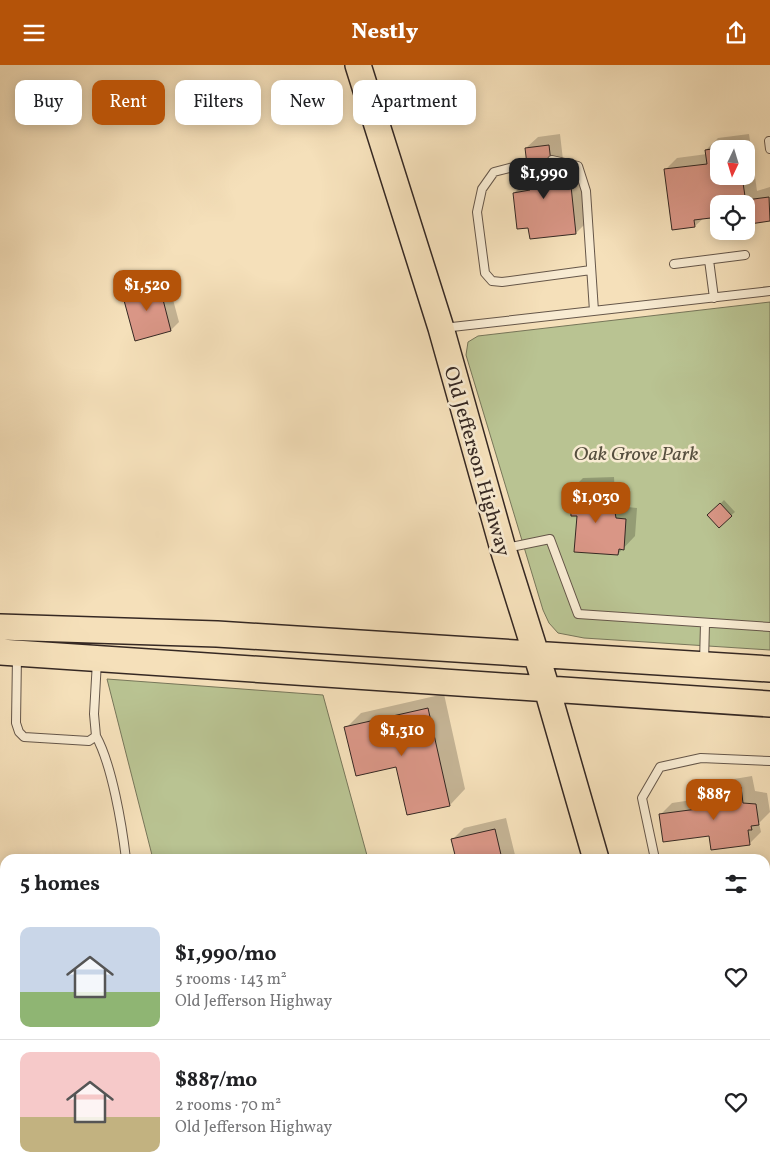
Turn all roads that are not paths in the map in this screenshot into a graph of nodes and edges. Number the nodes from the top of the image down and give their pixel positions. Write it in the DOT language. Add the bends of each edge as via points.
graph roads {
  1 [pos="358,65"];
  2 [pos="552,160"];
  3 [pos="525,163"];
  4 [pos="745,255"];
  5 [pos="709,260"];
  6 [pos="674,264"];
  7 [pos="591,270"];
  8 [pos="770,291"];
  9 [pos="714,298"];
  10 [pos="594,311"];
  11 [pos="441,328"];
  12 [pos="502,549"];
  13 [pos="705,624"];
  14 [pos="0,627"];
  15 [pos="770,627"];
  16 [pos="9,653"];
  17 [pos="535,653"];
  18 [pos="97,659"];
  19 [pos="704,665"];
  20 [pos="770,669"];
  21 [pos="547,689"];
  22 [pos="770,704"];
  23 [pos="96,736"];
  24 [pos="770,761"];
  25 [pos="125,854"];
  26 [pos="595,854"];
  27 [pos="654,854"];
  1 -- 11 [label="main road, Old Jefferson Highway"];
  2 -- 7 [label="lane" via="578,166 586,191"];
  3 -- 7 [label="lane" via="494,172 482,189 477,212 485,273 492,281 502,282"];
  4 -- 5 [label="lane"];
  5 -- 6 [label="lane"];
  5 -- 9 [label="lane"];
  7 -- 10 [label="lane"];
  8 -- 9 [label="lane"];
  9 -- 10 [label="lane"];
  10 -- 11 [label="lane"];
  11 -- 12 [label="main road, Old Jefferson Highway"];
  12 -- 13 [label="lane" via="550,539 578,614"];
  12 -- 17 [label="main road, Old Jefferson Highway"];
  13 -- 15 [label="lane"];
  13 -- 19 [label="lane"];
  14 -- 17 [label="main road" via="207,633"];
  16 -- 18 [label="main road"];
  16 -- 23 [label="lane" via="16,723 24,737 89,741"];
  17 -- 19 [label="main road"];
  17 -- 21 [label="main road, Old Jefferson Highway"];
  18 -- 21 [label="main road"];
  18 -- 23 [label="lane"];
  19 -- 20 [label="main road"];
  21 -- 22 [label="main road"];
  21 -- 26 [label="main road, Old Jefferson Highway"];
  23 -- 25 [label="lane" via="102,746"];
  24 -- 27 [label="lane" via="700,758 660,767 642,798"];
}
